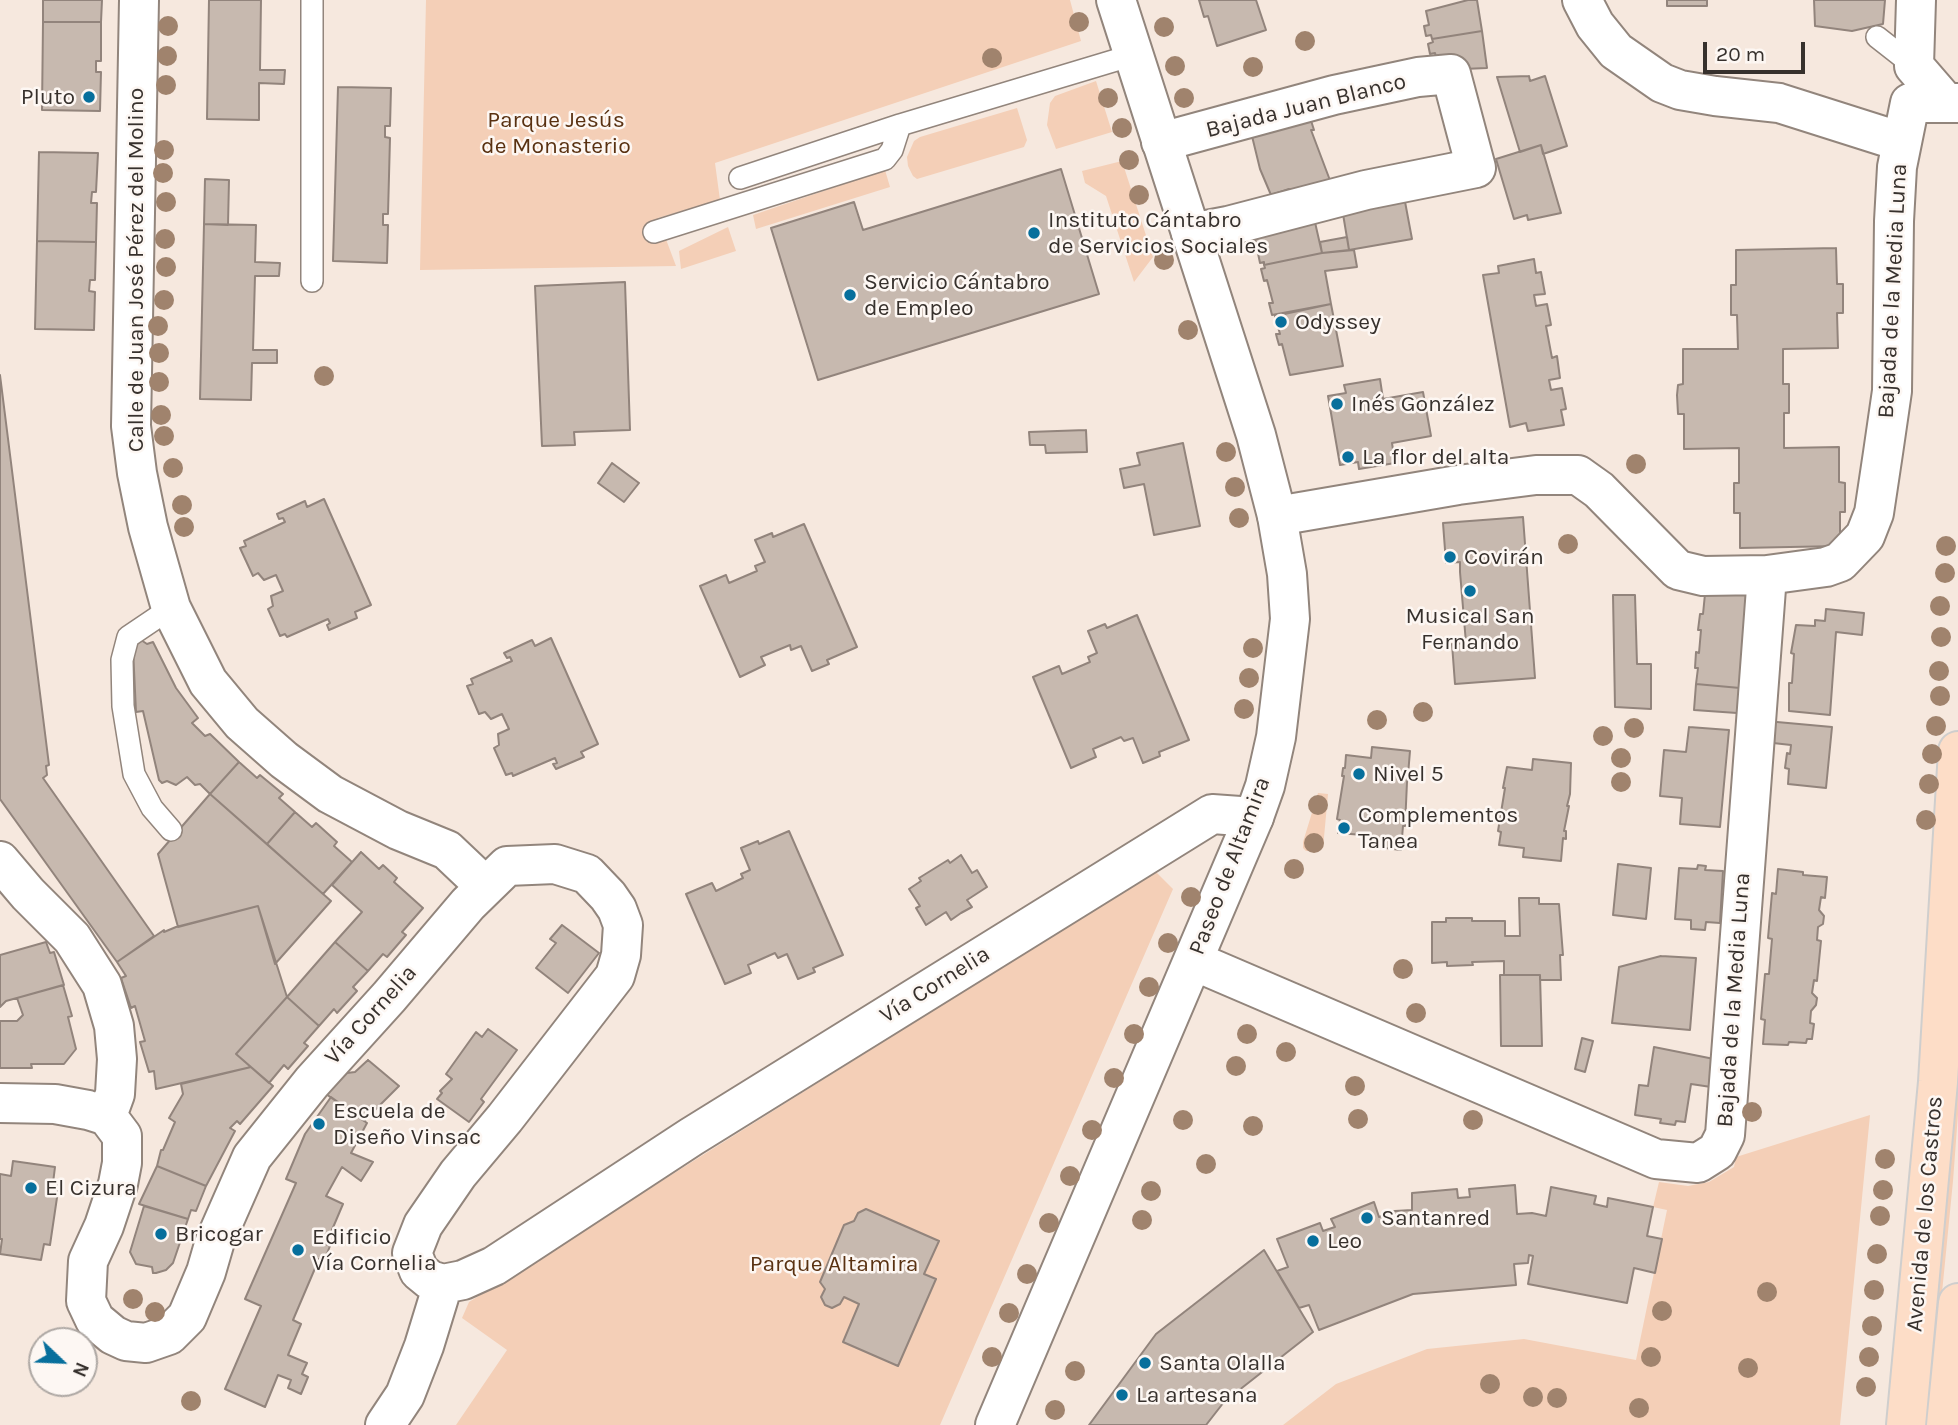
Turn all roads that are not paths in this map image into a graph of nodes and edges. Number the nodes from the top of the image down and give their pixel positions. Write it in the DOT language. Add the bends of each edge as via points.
graph roads {
  1 [pos="139,0"];
  2 [pos="312,0"];
  3 [pos="1116,0"];
  4 [pos="1583,0"];
  5 [pos="1916,0"];
  6 [pos="1877,37"];
  7 [pos="1133,55"];
  8 [pos="1932,94"];
  9 [pos="900,125"];
  10 [pos="1161,142"];
  11 [pos="1902,142"];
  12 [pos="740,178"];
  13 [pos="654,232"];
  14 [pos="1191,233"];
  15 [pos="312,281"];
  16 [pos="1277,516"];
  17 [pos="1767,575"];
  18 [pos="171,608"];
  19 [pos="1958,751"];
  20 [pos="1254,817"];
  21 [pos="171,830"];
  22 [pos="0,861"];
  23 [pos="485,886"];
  24 [pos="1194,961"];
  25 [pos="0,1103"];
  26 [pos="107,1116"];
  27 [pos="443,1284"];
  28 [pos="1958,1303"];
  29 [pos="385,1425"];
  30 [pos="995,1425"];
  31 [pos="1906,1425"];
  32 [pos="1946,1425"];
  1 -- 18 [label="street, Calle de Juan José Pérez del Molino" via="131,426 136,473"];
  2 -- 15 [label="lane"];
  3 -- 7 [label="street, Paseo de Altamira"];
  4 -- 11 [label="street" via="1595,25 1616,51 1662,83 1715,96 1779,103"];
  5 -- 8 [label="street"];
  6 -- 8 [label="lane"];
  7 -- 9 [label="lane"];
  7 -- 10 [label="street, Paseo de Altamira"];
  8 -- 11 [label="street, Bajada de la Media Luna"];
  9 -- 12 [label="lane"];
  9 -- 13 [label="lane" via="885,159"];
  10 -- 14 [label="street, Paseo de Altamira"];
  10 -- 14 [label="street, Bajada Juan Blanco" via="1334,95 1451,74 1476,168"];
  11 -- 17 [label="street, Bajada de la Media Luna" via="1894,221 1892,391 1874,513 1865,536 1840,562"];
  14 -- 16 [label="street, Paseo de Altamira" via="1245,397"];
  16 -- 17 [label="street, Bajada de la Media Luna" via="1458,485 1578,475 1599,490 1678,570 1703,576"];
  16 -- 20 [label="street, Paseo de Altamira" via="1290,619 1276,737"];
  17 -- 24 [label="street, Bajada de la Media Luna" via="1725,1135 1717,1151 1698,1163 1657,1158"];
  18 -- 21 [label="lane" via="128,637 122,660 122,706 134,774 152,808"];
  18 -- 23 [label="street, Calle de Juan José Pérez del Molino" via="208,682 242,723 330,794 447,850"];
  19 -- 31 [label="main road, Avenida de los Castros" via="1938,1082"];
  20 -- 24 [label="street, Paseo de Altamira"];
  20 -- 27 [label="street, Vía Cornelia" via="1212,814 691,1137 494,1266"];
  22 -- 26 [label="street" via="72,939 102,985 114,1026 117,1059 115,1094"];
  23 -- 26 [label="street, Vía Cornelia" via="252,1157 187,1317 169,1335 146,1343 113,1335 95,1320 86,1301 88,1261 104,1226 122,1163 122,1136"];
  23 -- 27 [label="street, Vía Cornelia" via="507,866 555,864 587,874 617,909 622,940 615,976 423,1225 412,1253 419,1271"];
  24 -- 30 [label="street, Paseo de Altamira"];
  25 -- 26 [label="street" via="55,1104"];
  27 -- 29 [label="street" via="405,1395"];
  28 -- 32 [label="main road, Avenida de los Castros"];
}
